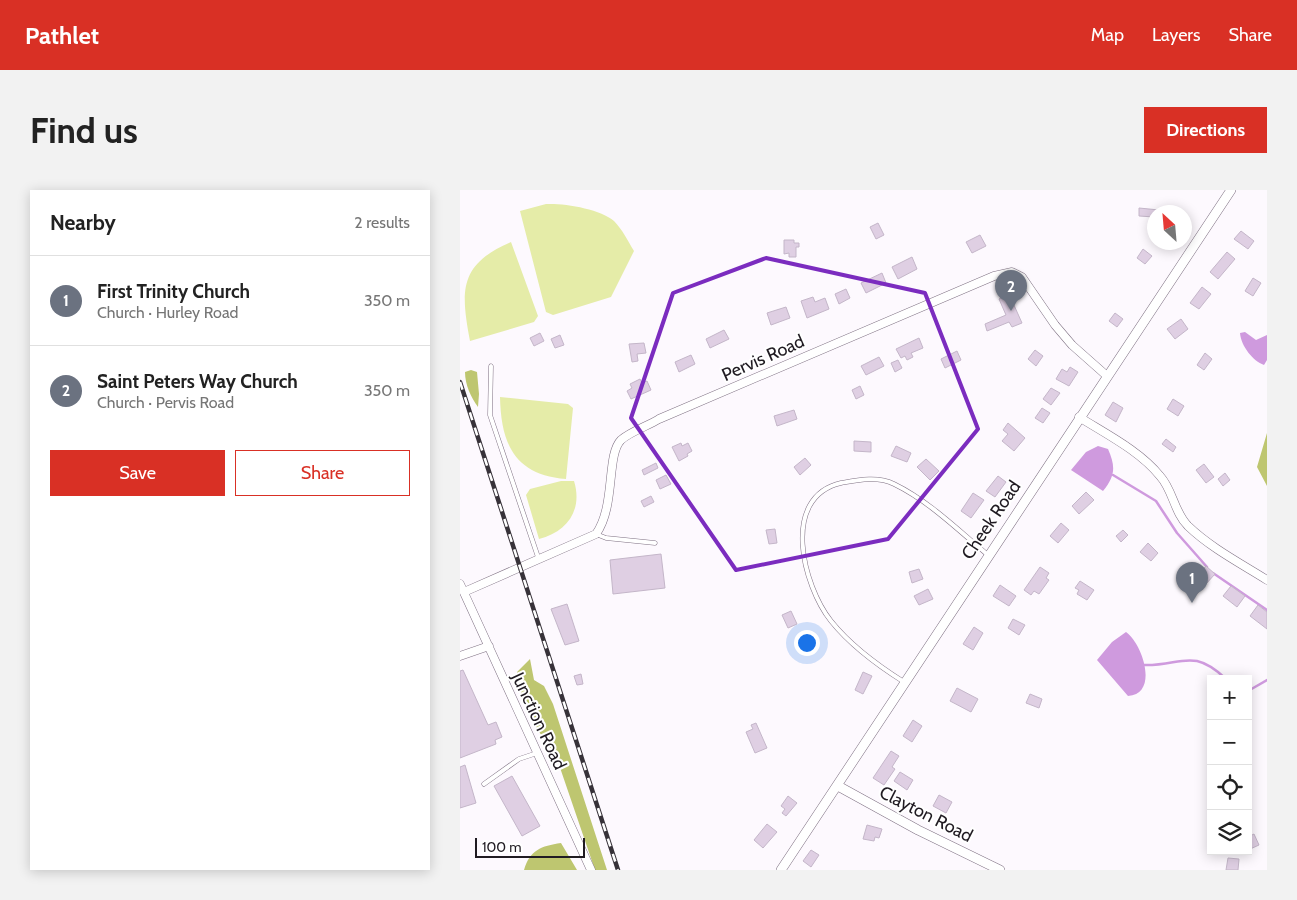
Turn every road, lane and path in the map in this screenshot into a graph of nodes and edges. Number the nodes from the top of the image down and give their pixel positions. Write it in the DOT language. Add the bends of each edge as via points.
graph roads {
  1 [pos="1231,190"];
  2 [pos="492,366"];
  3 [pos="1107,376"];
  4 [pos="1079,417"];
  5 [pos="596,534"];
  6 [pos="655,543"];
  7 [pos="988,555"];
  8 [pos="539,560"];
  9 [pos="1267,580"];
  10 [pos="460,584"];
  11 [pos="464,592"];
  12 [pos="489,646"];
  13 [pos="460,656"];
  14 [pos="904,682"];
  15 [pos="537,753"];
  16 [pos="484,784"];
  17 [pos="838,786"];
  18 [pos="591,870"];
  19 [pos="781,870"];
  20 [pos="1000,870"];
  1 -- 3 [label="street, Cheek Road"];
  2 -- 8 [label="lane" via="490,415"];
  3 -- 4 [label="street, Cheek Road"];
  3 -- 5 [label="street, Pervis Road" via="1072,345 1022,277 1012,272 1000,274 659,419 624,438 616,448 610,502"];
  4 -- 7 [label="street, Cheek Road"];
  4 -- 9 [label="street" via="1159,474 1186,523 1202,539"];
  5 -- 6 [label="lane"];
  5 -- 8 [label="street"];
  7 -- 14 [label="street, Cheek Road"];
  7 -- 14 [label="lane" via="916,496 893,483 854,480 826,488 811,501 802,535 808,574 822,608 853,644"];
  8 -- 11 [label="street"];
  10 -- 11 [label="street, Junction Road"];
  11 -- 12 [label="street, Junction Road"];
  12 -- 13 [label="street"];
  12 -- 15 [label="street, Junction Road"];
  14 -- 17 [label="street, Cheek Road"];
  15 -- 16 [label="lane" via="519,759"];
  15 -- 18 [label="street, Junction Road"];
  17 -- 19 [label="street, Cheek Road"];
  17 -- 20 [label="street, Clayton Road"];
}
